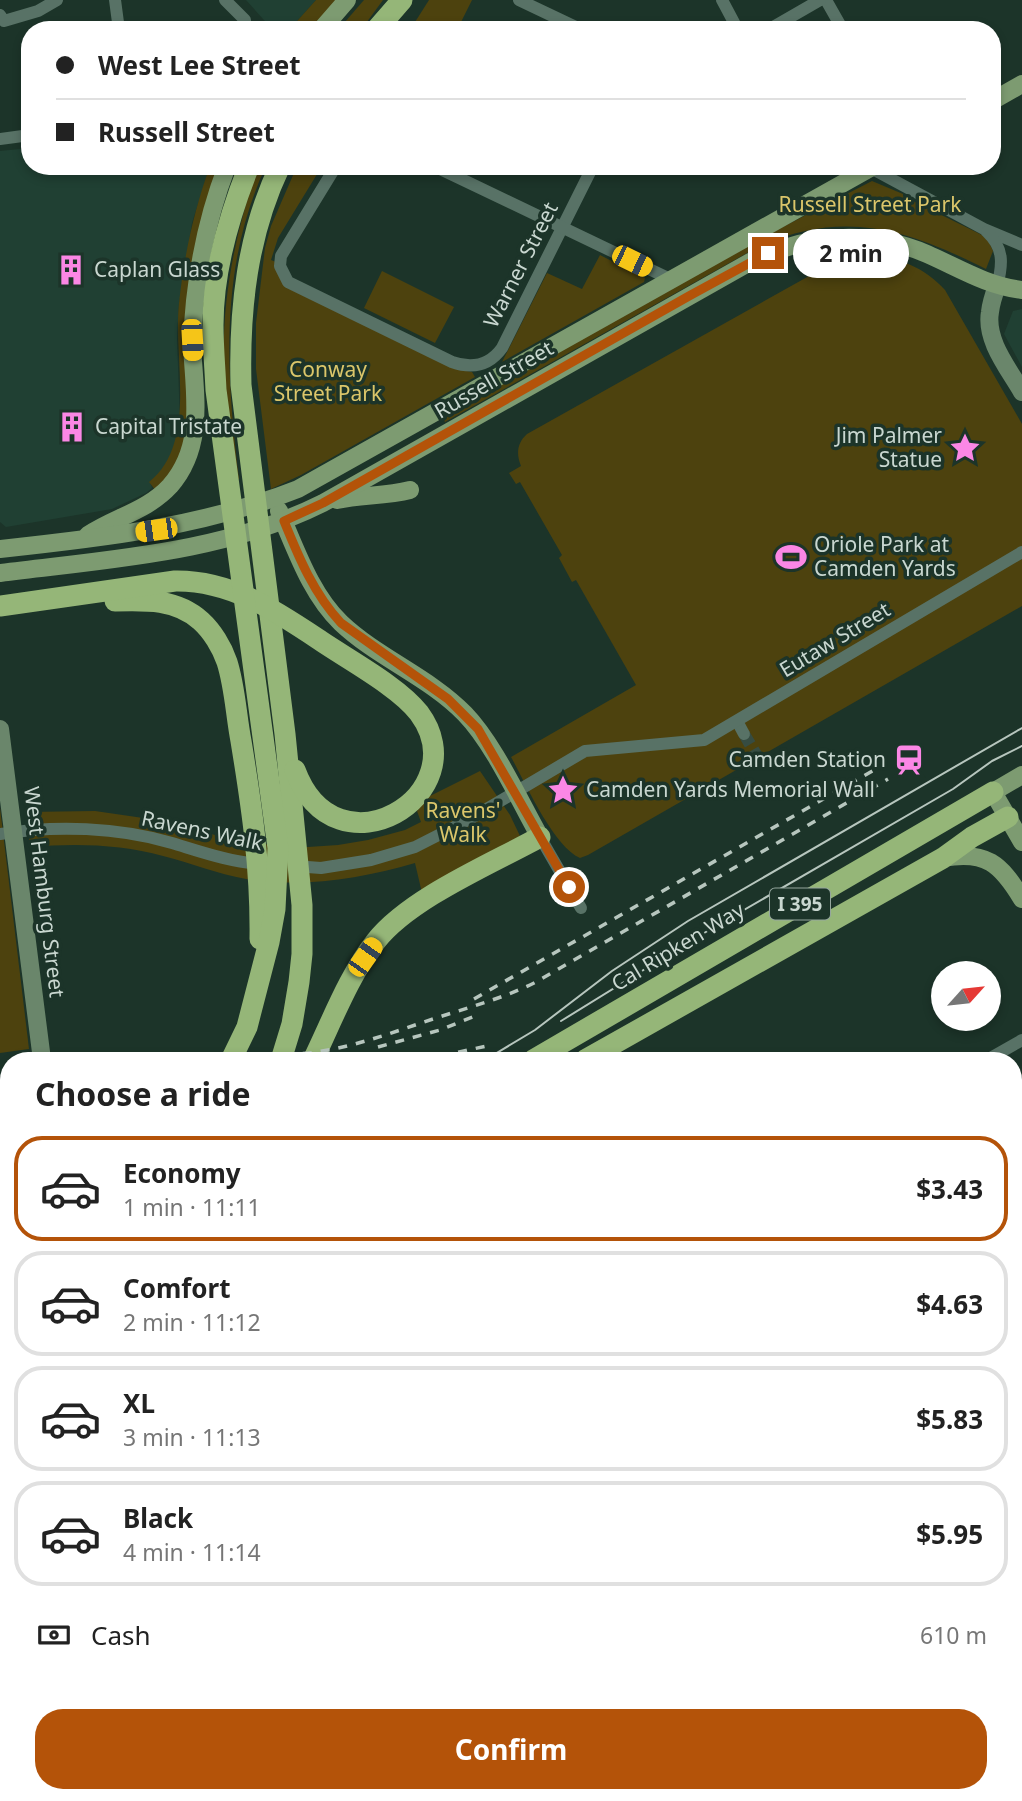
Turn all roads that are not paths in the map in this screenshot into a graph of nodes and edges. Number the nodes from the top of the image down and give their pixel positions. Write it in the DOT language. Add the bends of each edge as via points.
graph roads {
  1 [pos="57,0"];
  2 [pos="115,0"];
  3 [pos="225,0"];
  4 [pos="347,0"];
  5 [pos="401,0"];
  6 [pos="519,0"];
  7 [pos="722,0"];
  8 [pos="820,0"];
  9 [pos="826,0"];
  10 [pos="2,18"];
  11 [pos="118,21"];
  12 [pos="245,21"];
  13 [pos="329,21"];
  14 [pos="384,21"];
  15 [pos="563,21"];
  16 [pos="733,21"];
  17 [pos="784,21"];
  18 [pos="838,21"];
  19 [pos="1022,84"];
  20 [pos="1001,96"];
  21 [pos="21,136"];
  22 [pos="0,139"];
  23 [pos="224,175"];
  24 [pos="245,175"];
  25 [pos="276,175"];
  26 [pos="330,175"];
  27 [pos="454,175"];
  28 [pos="588,175"];
  29 [pos="857,175"];
  30 [pos="886,175"];
  31 [pos="562,227"];
  32 [pos="984,229"];
  33 [pos="1022,245"];
  34 [pos="670,279"];
  35 [pos="997,286"];
  36 [pos="1022,290"];
  37 [pos="1022,392"];
  38 [pos="410,491"];
  39 [pos="273,499"];
  40 [pos="323,503"];
  41 [pos="284,521"];
  42 [pos="82,540"];
  43 [pos="0,549"];
  44 [pos="1022,552"];
  45 [pos="0,573"];
  46 [pos="36,601"];
  47 [pos="0,606"];
  48 [pos="737,720"];
  49 [pos="0,729"];
  50 [pos="285,734"];
  51 [pos="744,734"];
  52 [pos="704,740"];
  53 [pos="1022,775"];
  54 [pos="993,792"];
  55 [pos="515,793"];
  56 [pos="1015,813"];
  57 [pos="7,833"];
  58 [pos="540,837"];
  59 [pos="1022,842"];
  60 [pos="943,858"];
  61 [pos="1022,899"];
  62 [pos="581,908"];
  63 [pos="258,982"];
  64 [pos="1022,1040"];
  65 [pos="41,1052"];
  66 [pos="235,1052"];
  67 [pos="283,1052"];
  68 [pos="317,1052"];
  69 [pos="547,1052"];
  70 [pos="599,1052"];
  71 [pos="1001,1052"];
  1 -- 10 [label="street" via="38,11"];
  2 -- 11 [label="street"];
  3 -- 12 [label="street"];
  4 -- 13 [label="main road"];
  5 -- 14 [label="highway"];
  6 -- 15 [label="street"];
  7 -- 16 [label="street"];
  8 -- 17 [label="street"];
  9 -- 18 [label="street"];
  19 -- 20 [label="main road"];
  21 -- 22 [label="street"];
  23 -- 42 [label="main road" via="204,239 195,299 192,340 197,427 190,453 158,498"];
  24 -- 63 [label="highway" via="223,244 213,322 216,390 278,848 275,909"];
  25 -- 50 [label="highway" via="253,242 241,319 242,385"];
  26 -- 31 [label="street, Warner Street" via="280,262 292,286 471,367 491,359 502,348"];
  27 -- 31 [label="street"];
  28 -- 31 [label="street, Warner Street"];
  29 -- 34 [label="main road, Russell Street"];
  30 -- 32 [label="street"];
  31 -- 34 [label="street"];
  32 -- 33 [label="street"];
  32 -- 35 [label="street" via="1001,251"];
  34 -- 39 [label="main road, Russell Street" via="342,465"];
  35 -- 36 [label="main road, Russell Street"];
  35 -- 37 [label="street" via="990,330"];
  35 -- 40 [label="main road, Russell Street" via="915,250 877,239 823,239 779,249"];
  38 -- 40 [label="main road"];
  39 -- 41 [label="main road"];
  39 -- 42 [label="main road, Russell Street" via="191,523"];
  40 -- 41 [label="main road, Russell Street"];
  41 -- 45 [label="main road, Russell Street" via="172,551"];
  41 -- 55 [label="main road" via="327,608 360,638 464,713"];
  42 -- 43 [label="main road, Russell Street"];
  44 -- 48 [label="street, Eutaw Street"];
  46 -- 47 [label="highway"];
  46 -- 50 [label="highway" via="191,581 257,600 412,705 426,724 432,747 425,787 399,813 379,821 363,824 338,819 306,793"];
  46 -- 63 [label="highway" via="143,600 177,606 209,630 222,649 256,831"];
  48 -- 51 [label="street"];
  48 -- 52 [label="street, Eutaw Street"];
  49 -- 57 [label="street, West Hamburg Street"];
  50 -- 67 [label="highway" via="303,930 299,982"];
  52 -- 55 [label="street, Ravens Walk" via="585,751"];
  53 -- 54 [label="main road, I 395"];
  54 -- 56 [label="main road"];
  54 -- 69 [label="highway, Cal Ripken Way / I 395"];
  55 -- 57 [label="street, Ravens Walk" via="415,846 371,860 321,868 244,863 124,834 73,829"];
  55 -- 58 [label="main road"];
  56 -- 59 [label="main road"];
  56 -- 60 [label="highway, I 395"];
  57 -- 65 [label="street, West Hamburg Street"];
  58 -- 62 [label="street"];
  58 -- 68 [label="highway" via="438,892 405,913 377,940"];
  60 -- 61 [label="main road" via="970,854 988,861 1007,876"];
  60 -- 70 [label="highway, I 395"];
  63 -- 66 [label="highway" via="247,1027"];
  64 -- 71 [label="street"];
}
